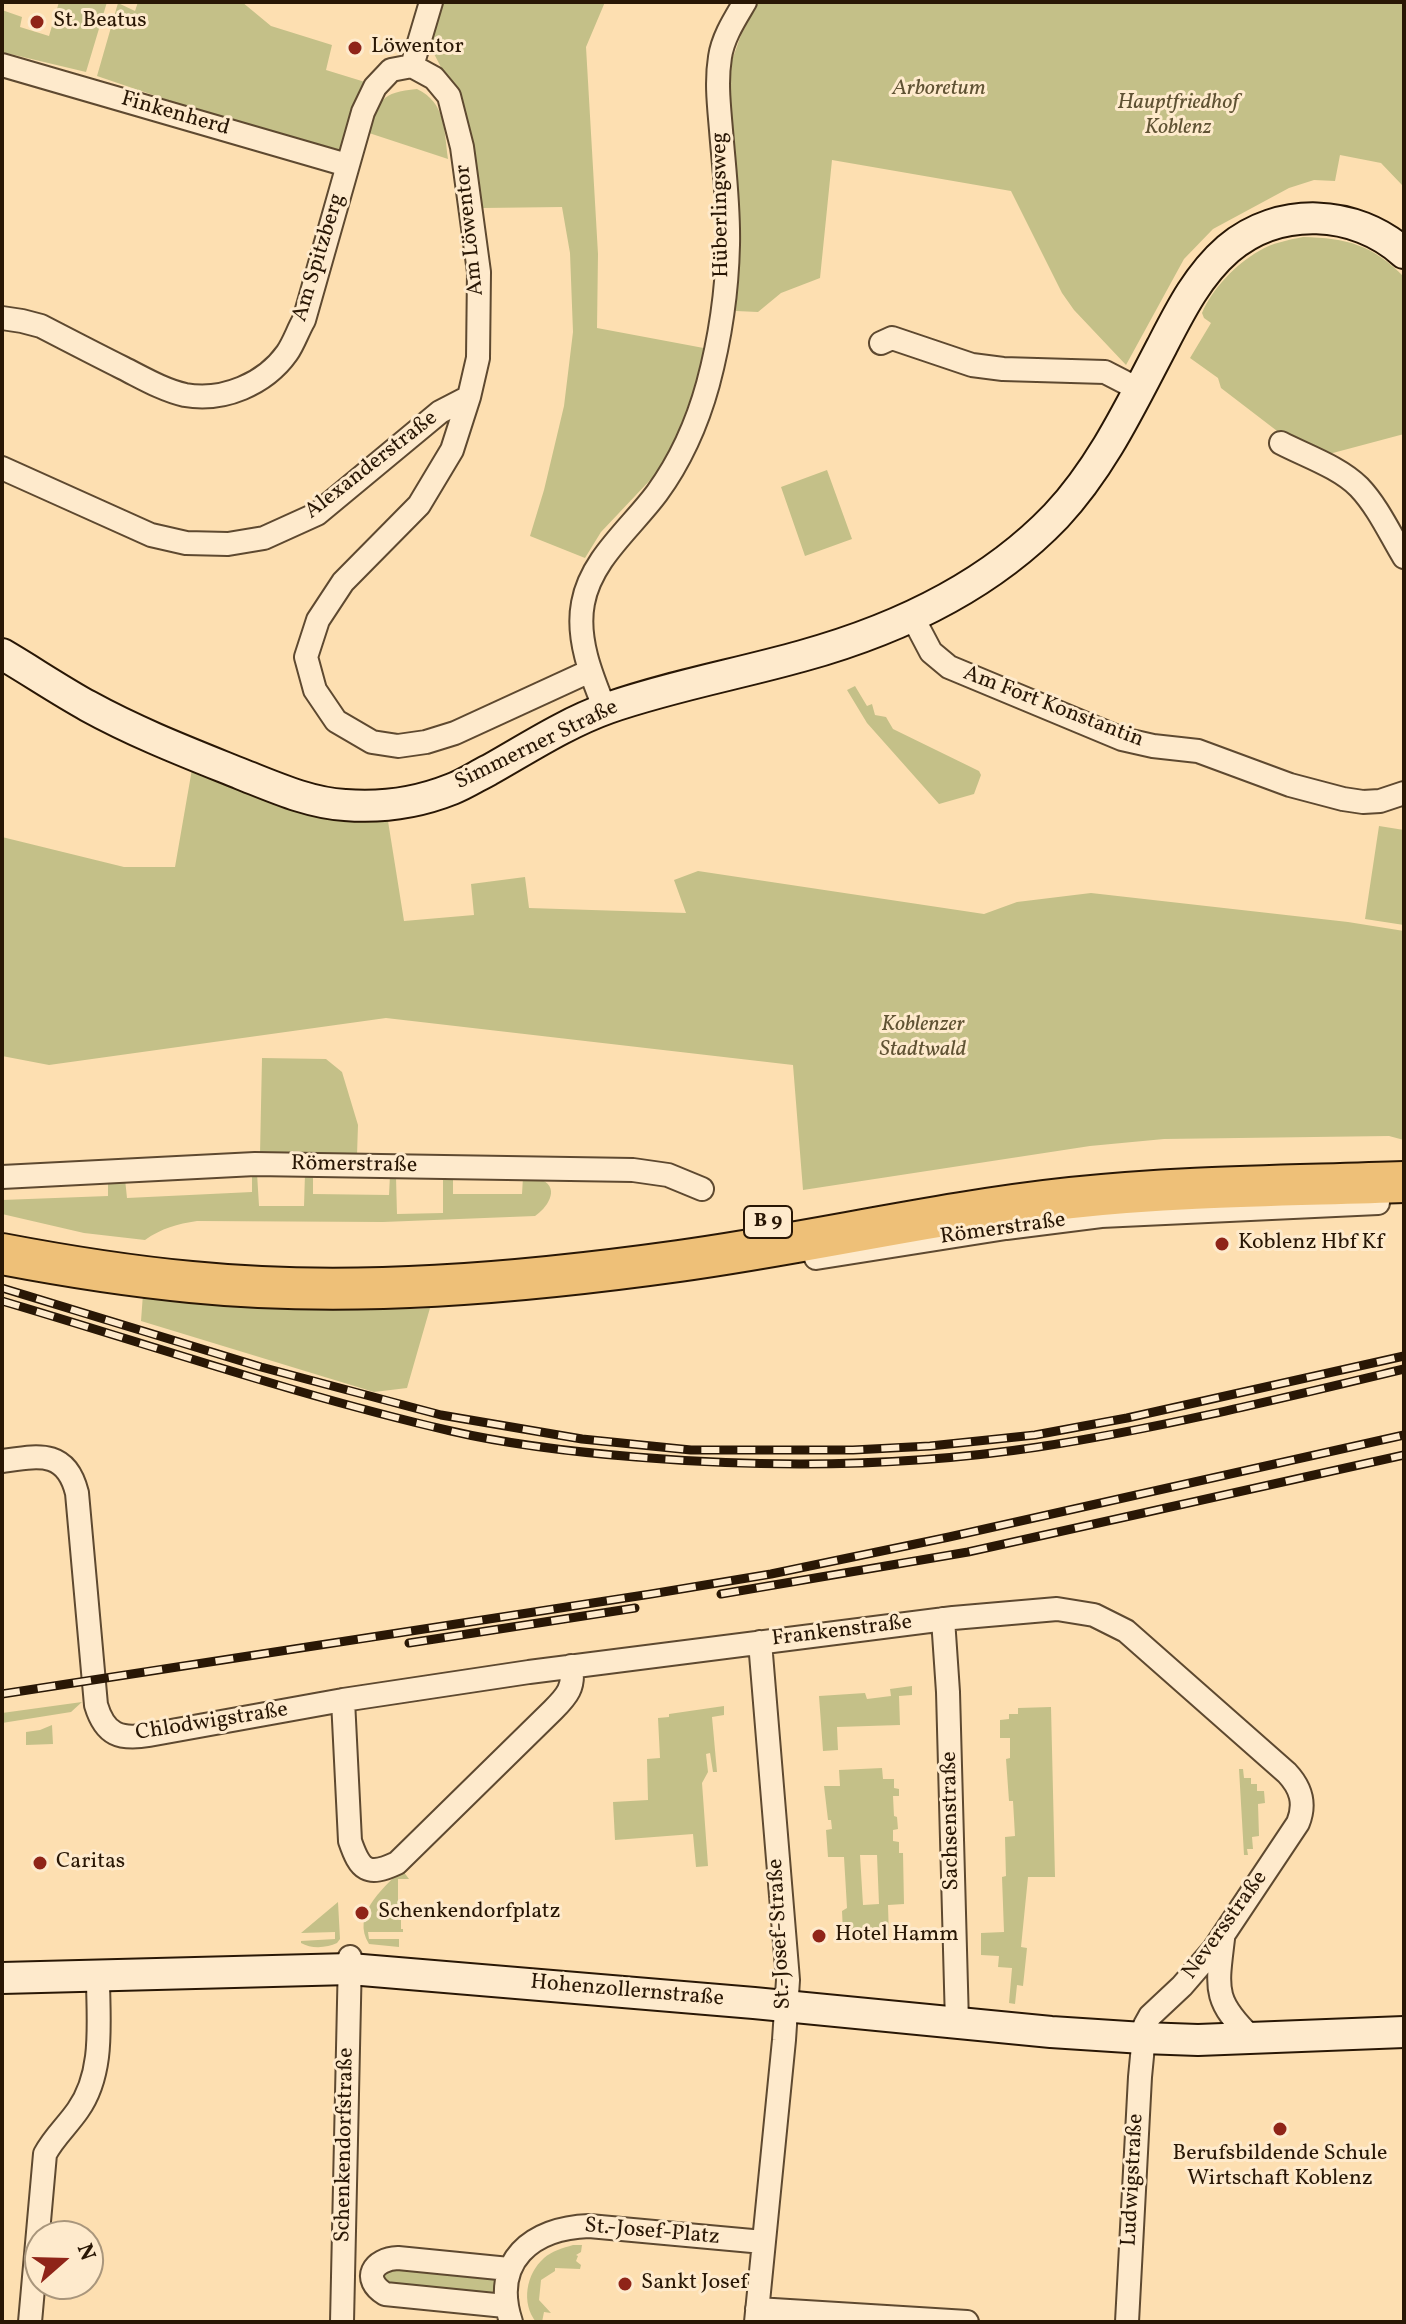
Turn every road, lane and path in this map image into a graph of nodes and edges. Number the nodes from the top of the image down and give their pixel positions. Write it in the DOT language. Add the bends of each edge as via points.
graph roads {
  1 [pos="431,2"];
  2 [pos="745,2"];
  3 [pos="2,65"];
  4 [pos="412,66"];
  5 [pos="347,165"];
  6 [pos="1404,253"];
  7 [pos="2,318"];
  8 [pos="881,343"];
  9 [pos="1138,389"];
  10 [pos="469,397"];
  11 [pos="1281,443"];
  12 [pos="2,468"];
  13 [pos="1404,557"];
  14 [pos="912,616"];
  15 [pos="2,654"];
  16 [pos="590,671"];
  17 [pos="605,709"];
  18 [pos="1404,793"];
  19 [pos="1404,1159"];
  20 [pos="2,1177"];
  21 [pos="1169,1178"];
  22 [pos="1404,1182"];
  23 [pos="702,1189"];
  24 [pos="1404,1202"];
  25 [pos="2,1230"];
  26 [pos="2,1254"];
  27 [pos="86,1258"];
  28 [pos="170,1268"];
  29 [pos="606,1271"];
  30 [pos="2,1461"];
  31 [pos="943,1619"];
  32 [pos="760,1642"];
  33 [pos="571,1666"];
  34 [pos="343,1700"];
  35 [pos="1303,1807"];
  36 [pos="1224,1935"];
  37 [pos="350,1963"];
  38 [pos="98,1977"];
  39 [pos="2,1978"];
  40 [pos="787,2006"];
  41 [pos="957,2023"];
  42 [pos="1404,2032"];
  43 [pos="1143,2038"];
  44 [pos="1252,2038"];
  45 [pos="763,2242"];
  46 [pos="509,2269"];
  47 [pos="508,2314"];
  48 [pos="756,2316"];
  49 [pos="30,2322"];
  50 [pos="342,2322"];
  51 [pos="967,2322"];
  52 [pos="1127,2322"];
  1 -- 4 [label="street"];
  2 -- 16 [label="street, Hüberlingsweg" via="720,54 717,87 728,245 708,383 679,461 588,584 582,606"];
  3 -- 5 [label="street, Finkenherd"];
  4 -- 5 [label="street, Am Spitzberg" via="391,70 375,87"];
  4 -- 10 [label="street, Am Löwentor" via="434,78 449,96 462,147 479,272 478,358"];
  5 -- 7 [label="street, Am Spitzberg" via="304,320 289,350 254,383 210,396 186,395 41,326"];
  6 -- 9 [label="street, Simmerner Straße" via="1363,227 1333,219 1302,218 1255,231 1203,275"];
  8 -- 9 [label="street" via="892,338 972,365 1105,372"];
  9 -- 14 [label="street, Simmerner Straße" via="1087,480 1056,515 972,584"];
  10 -- 12 [label="street, Alexanderstraße" via="440,412 317,514 264,538 228,544 151,535"];
  10 -- 16 [label="street, Am Löwentor" via="452,450 419,505 343,582 318,620 306,657 315,690 336,721 372,742 398,746 455,733"];
  11 -- 13 [label="street" via="1358,487"];
  14 -- 17 [label="street, Simmerner Straße" via="806,655"];
  14 -- 18 [label="street, Am Fort Konstantin" via="931,652 949,667 1122,739 1198,751 1343,799 1380,801"];
  15 -- 17 [label="street, Simmerner Straße" via="88,706 168,745 290,794 339,805 382,807 454,789"];
  16 -- 17 [label="street, Hüberlingsweg"];
  19 -- 21 [label="highway, B 9"];
  20 -- 23 [label="street, Römerstraße" via="255,1164 633,1170 668,1175"];
  21 -- 22 [label="highway, B 9"];
  21 -- 28 [label="highway, B 9" via="1041,1178 722,1229 489,1259"];
  21 -- 29 [label="highway, B 9"];
  24 -- 29 [label="street, Römerstraße" via="1101,1216 685,1279 650,1280"];
  25 -- 27 [label="highway, B 9"];
  26 -- 27 [label="highway, B 9"];
  27 -- 28 [label="highway, B 9"];
  28 -- 29 [label="highway, B 9" via="273,1287 493,1282"];
  30 -- 34 [label="street, Chlodwigstraße" via="49,1458 72,1477 96,1705 106,1727 118,1735 139,1737"];
  31 -- 32 [label="street, Frankenstraße"];
  31 -- 35 [label="street, Frankenstraße" via="1047,1609 1086,1612 1110,1621 1287,1773"];
  31 -- 41 [label="street, Sachsenstraße"];
  32 -- 33 [label="street, Frankenstraße"];
  32 -- 40 [label="street, St.-Josef-Straße"];
  33 -- 34 [label="street, Chlodwigstraße"];
  33 -- 34 [label="street" via="573,1683 567,1695 397,1863 375,1870 357,1862 350,1841"];
  35 -- 36 [label="street, Neversstraße" via="1298,1823"];
  36 -- 43 [label="street, Neversstraße" via="1150,2016"];
  36 -- 44 [label="street" via="1219,1992 1231,2016"];
  37 -- 38 [label="street, Hohenzollernstraße"];
  37 -- 40 [label="street, Hohenzollernstraße"];
  37 -- 50 [label="street, Schenkendorfstraße"];
  38 -- 39 [label="street, Hohenzollernstraße"];
  38 -- 49 [label="street" via="92,2079 79,2109 45,2154"];
  40 -- 41 [label="street, Hohenzollernstraße"];
  40 -- 45 [label="street, St.-Josef-Straße"];
  41 -- 43 [label="street, Hohenzollernstraße"];
  42 -- 44 [label="street, Hohenzollernstraße"];
  43 -- 44 [label="street, Hohenzollernstraße"];
  43 -- 52 [label="street, Ludwigstraße"];
  45 -- 46 [label="street, St.-Josef-Platz" via="570,2227 533,2241"];
  45 -- 48 [label="street, St.-Josef-Straße"];
  46 -- 47 [label="street"];
  46 -- 47 [label="street" via="398,2258 381,2261 372,2274 385,2294"];
  48 -- 51 [label="street"];
}
